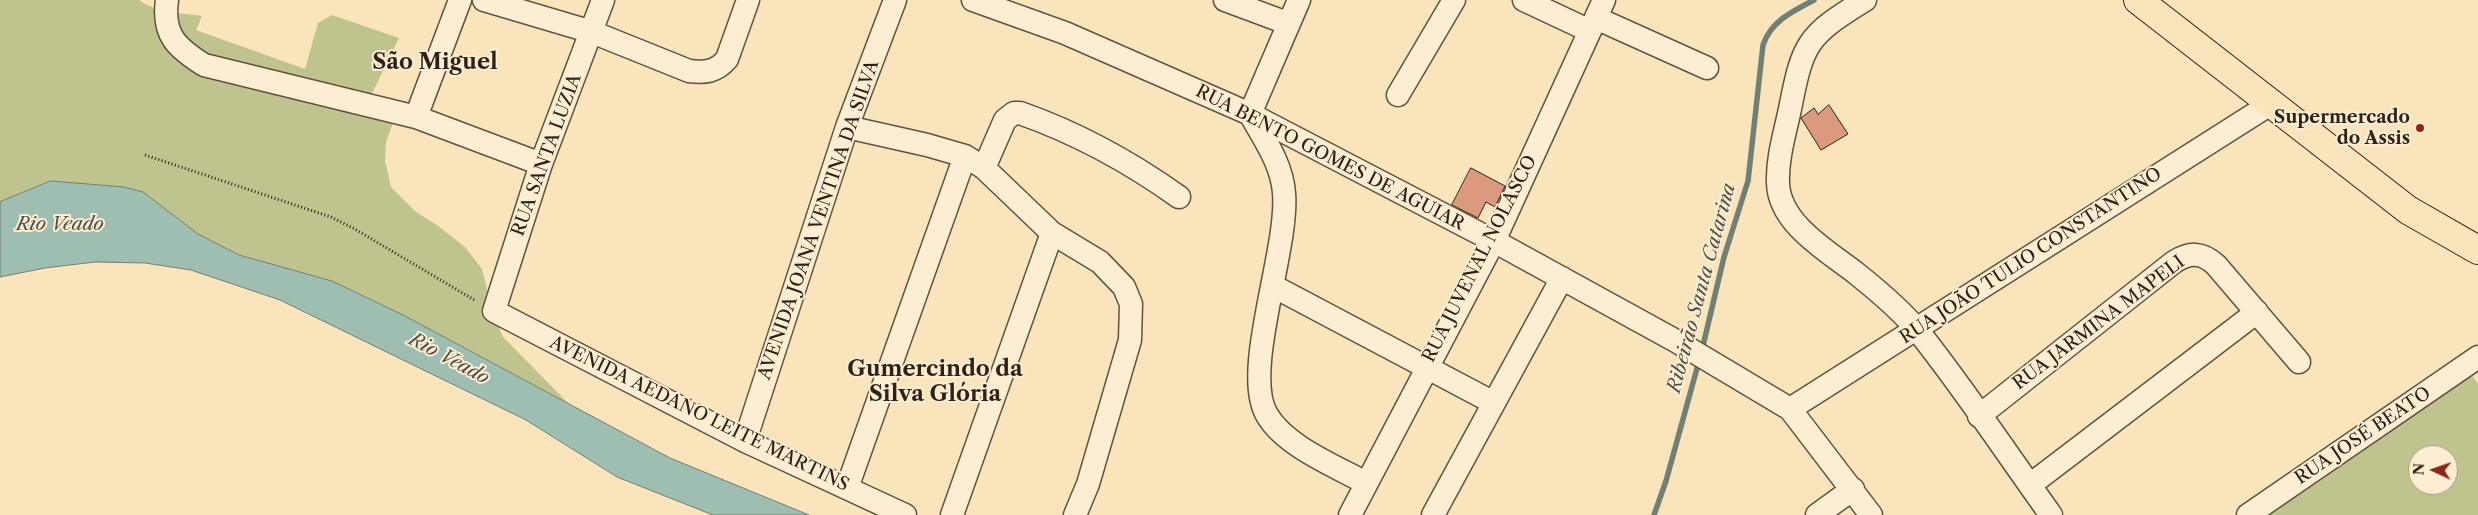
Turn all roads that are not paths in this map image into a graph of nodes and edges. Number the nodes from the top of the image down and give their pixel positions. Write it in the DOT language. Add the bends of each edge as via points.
graph roads {
  1 [pos="460,0"];
  2 [pos="484,0"];
  3 [pos="603,0"];
  4 [pos="748,0"];
  5 [pos="895,0"];
  6 [pos="973,0"];
  7 [pos="1225,0"];
  8 [pos="1299,0"];
  9 [pos="1454,0"];
  10 [pos="1524,0"];
  11 [pos="1865,0"];
  12 [pos="2138,0"];
  13 [pos="167,1"];
  14 [pos="1597,17"];
  15 [pos="1288,23"];
  16 [pos="592,32"];
  17 [pos="1707,68"];
  18 [pos="1398,95"];
  19 [pos="2272,103"];
  20 [pos="1250,114"];
  21 [pos="416,117"];
  22 [pos="847,127"];
  23 [pos="974,162"];
  24 [pos="541,164"];
  25 [pos="1179,198"];
  26 [pos="1052,233"];
  27 [pos="1494,241"];
  28 [pos="2478,250"];
  29 [pos="1562,278"];
  30 [pos="1273,286"];
  31 [pos="494,311"];
  32 [pos="2257,312"];
  33 [pos="1917,330"];
  34 [pos="2478,357"];
  35 [pos="2299,362"];
  36 [pos="1426,366"];
  37 [pos="1494,403"];
  38 [pos="1790,409"];
  39 [pos="1979,416"];
  40 [pos="745,441"];
  41 [pos="1366,483"];
  42 [pos="2030,485"];
  43 [pos="848,488"];
  44 [pos="1853,489"];
  45 [pos="905,515"];
  46 [pos="952,515"];
  47 [pos="1075,515"];
  48 [pos="1350,515"];
  49 [pos="1432,515"];
  50 [pos="1817,515"];
  51 [pos="1871,515"];
  52 [pos="2051,515"];
  53 [pos="2248,515"];
  1 -- 21 [label="street"];
  2 -- 16 [label="street"];
  3 -- 16 [label="street, RUA SANTA LUZIA"];
  4 -- 16 [label="street" via="727,59 721,66 703,73 689,71"];
  5 -- 22 [label="street, AVENIDA JOANA VENTINA DA SILVA"];
  6 -- 20 [label="street, RUA BENTO GOMES DE AGUIAR" via="1065,33"];
  7 -- 15 [label="street"];
  8 -- 15 [label="street"];
  9 -- 18 [label="street"];
  10 -- 14 [label="street"];
  11 -- 33 [label="street" via="1822,27 1801,60 1779,163 1778,185 1783,202 1806,235 1859,275"];
  12 -- 19 [label="main road"];
  13 -- 21 [label="street" via="166,21 172,39 185,53 204,65"];
  14 -- 17 [label="street"];
  14 -- 27 [label="street, RUA JUVENAL NOLASCO"];
  15 -- 20 [label="street"];
  16 -- 24 [label="street, RUA SANTA LUZIA"];
  19 -- 28 [label="main road" via="2408,210"];
  19 -- 33 [label="street, RUA JOÃO TULIO CONSTANTINO"];
  20 -- 27 [label="street, RUA BENTO GOMES DE AGUIAR"];
  20 -- 30 [label="street" via="1278,163 1284,193"];
  21 -- 24 [label="street"];
  22 -- 23 [label="street" via="927,145"];
  22 -- 40 [label="street, AVENIDA JOANA VENTINA DA SILVA"];
  23 -- 25 [label="street" via="1009,115 1020,113 1108,152"];
  23 -- 26 [label="street"];
  23 -- 43 [label="street"];
  24 -- 31 [label="street, RUA SANTA LUZIA"];
  26 -- 46 [label="street"];
  26 -- 47 [label="street" via="1112,272 1124,287 1131,304 1130,340 1088,484"];
  27 -- 29 [label="street, RUA BENTO GOMES DE AGUIAR"];
  27 -- 36 [label="street, RUA JUVENAL NOLASCO"];
  29 -- 37 [label="street"];
  29 -- 38 [label="street, RUA BENTO GOMES DE AGUIAR"];
  30 -- 36 [label="street"];
  30 -- 41 [label="street" via="1261,348 1259,385 1266,414 1296,444"];
  31 -- 40 [label="street, AVENIDA AEDANO LEITE MARTINS"];
  32 -- 35 [label="street, RUA JARMINA MAPELI"];
  32 -- 39 [label="street, RUA JARMINA MAPELI" via="2216,265 2205,256 2191,254 2181,258"];
  32 -- 42 [label="street"];
  33 -- 38 [label="street, RUA JOÃO TULIO CONSTANTINO"];
  33 -- 39 [label="street"];
  34 -- 53 [label="street, RUA JOSÉ BEATO"];
  36 -- 37 [label="street"];
  36 -- 41 [label="street, RUA JUVENAL NOLASCO"];
  37 -- 49 [label="street"];
  38 -- 44 [label="street"];
  39 -- 42 [label="street"];
  40 -- 43 [label="street, AVENIDA AEDANO LEITE MARTINS"];
  41 -- 48 [label="street, RUA JUVENAL NOLASCO"];
  42 -- 52 [label="street"];
  43 -- 45 [label="street, AVENIDA AEDANO LEITE MARTINS"];
  44 -- 50 [label="street"];
  44 -- 51 [label="street"];
}
